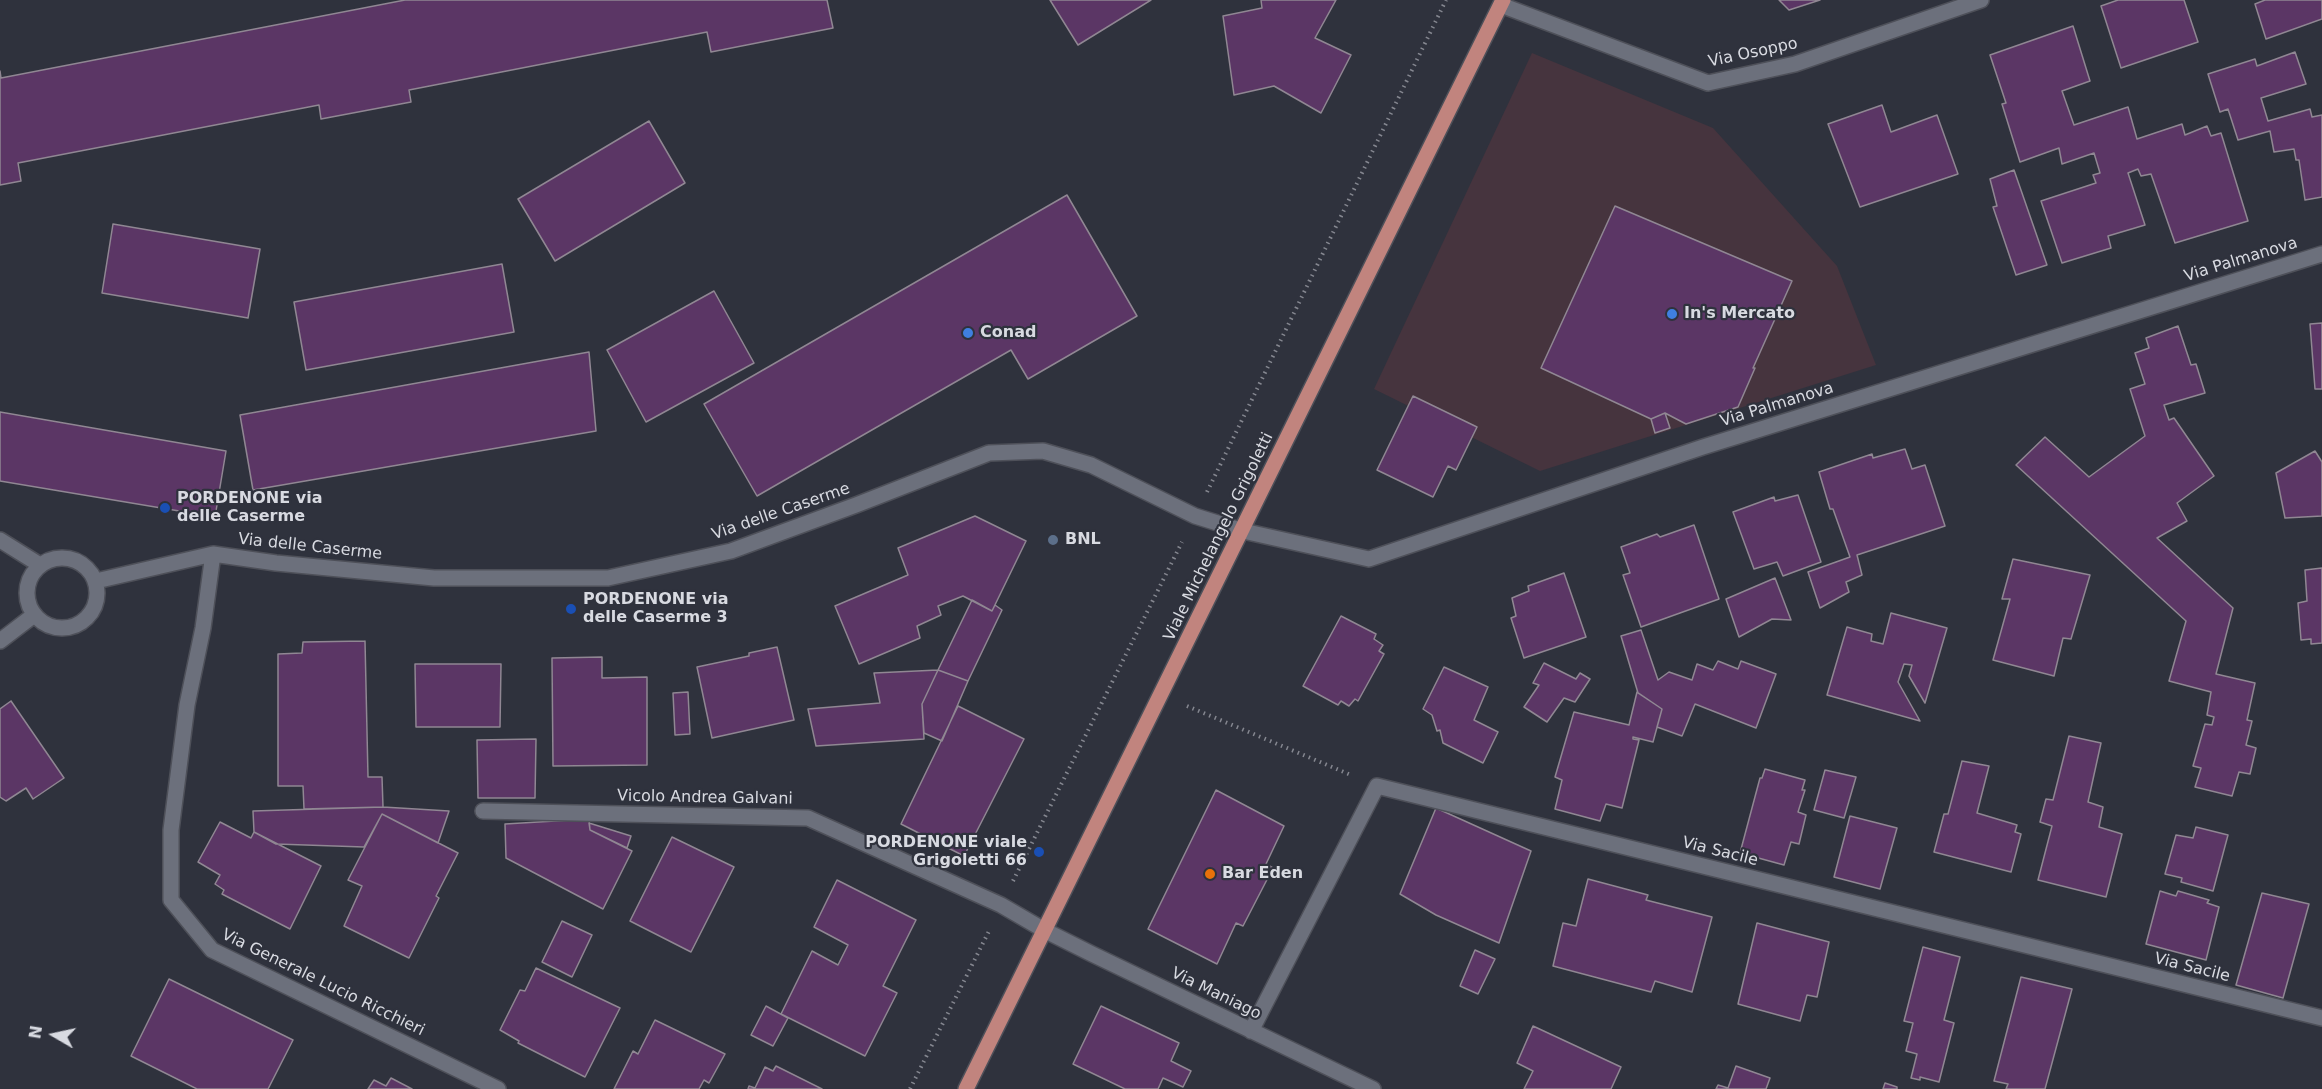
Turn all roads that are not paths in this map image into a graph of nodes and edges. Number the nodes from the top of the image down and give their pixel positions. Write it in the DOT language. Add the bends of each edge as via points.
graph roads {
  1 [pos="1981,0"];
  2 [pos="1502,2"];
  3 [pos="2322,254"];
  4 [pos="1243,531"];
  5 [pos="0,540"];
  6 [pos="213,554"];
  7 [pos="39,565"];
  8 [pos="96,581"];
  9 [pos="34,615"];
  10 [pos="0,641"];
  11 [pos="483,811"];
  12 [pos="1044,930"];
  13 [pos="2322,1018"];
  14 [pos="1251,1031"];
  15 [pos="498,1089"];
  16 [pos="966,1089"];
  17 [pos="1373,1089"];
  1 -- 2 [label="street, Via Osoppo" via="1795,64 1708,83"];
  2 -- 4 [label="main road, Viale Michelangelo Grigoletti"];
  3 -- 4 [label="street, Via Palmanova" via="1703,447 1369,559"];
  4 -- 6 [label="street, Via delle Caserme" via="1195,516 1091,465 1043,451 989,453 731,551 608,578 434,578"];
  4 -- 12 [label="main road, Viale Michelangelo Grigoletti"];
  5 -- 7 [label="street"];
  6 -- 8 [label="street, Via delle Caserme"];
  6 -- 15 [label="street, Via Generale Lucio Ricchieri" via="172,818 171,900 212,950"];
  7 -- 8 [label="street" via="61,557 71,558 82,563"];
  7 -- 9 [label="street" via="27,584 28,606"];
  8 -- 9 [label="street" via="96,603 84,621 74,627 52,627"];
  9 -- 10 [label="street"];
  11 -- 12 [label="street, Vicolo Andrea Galvani" via="808,818 1001,905"];
  12 -- 14 [label="street, Via Maniago"];
  12 -- 16 [label="main road, Viale Michelangelo Grigoletti"];
  13 -- 14 [label="street, Via Sacile" via="1377,786"];
  14 -- 17 [label="street, Via Maniago"];
}
